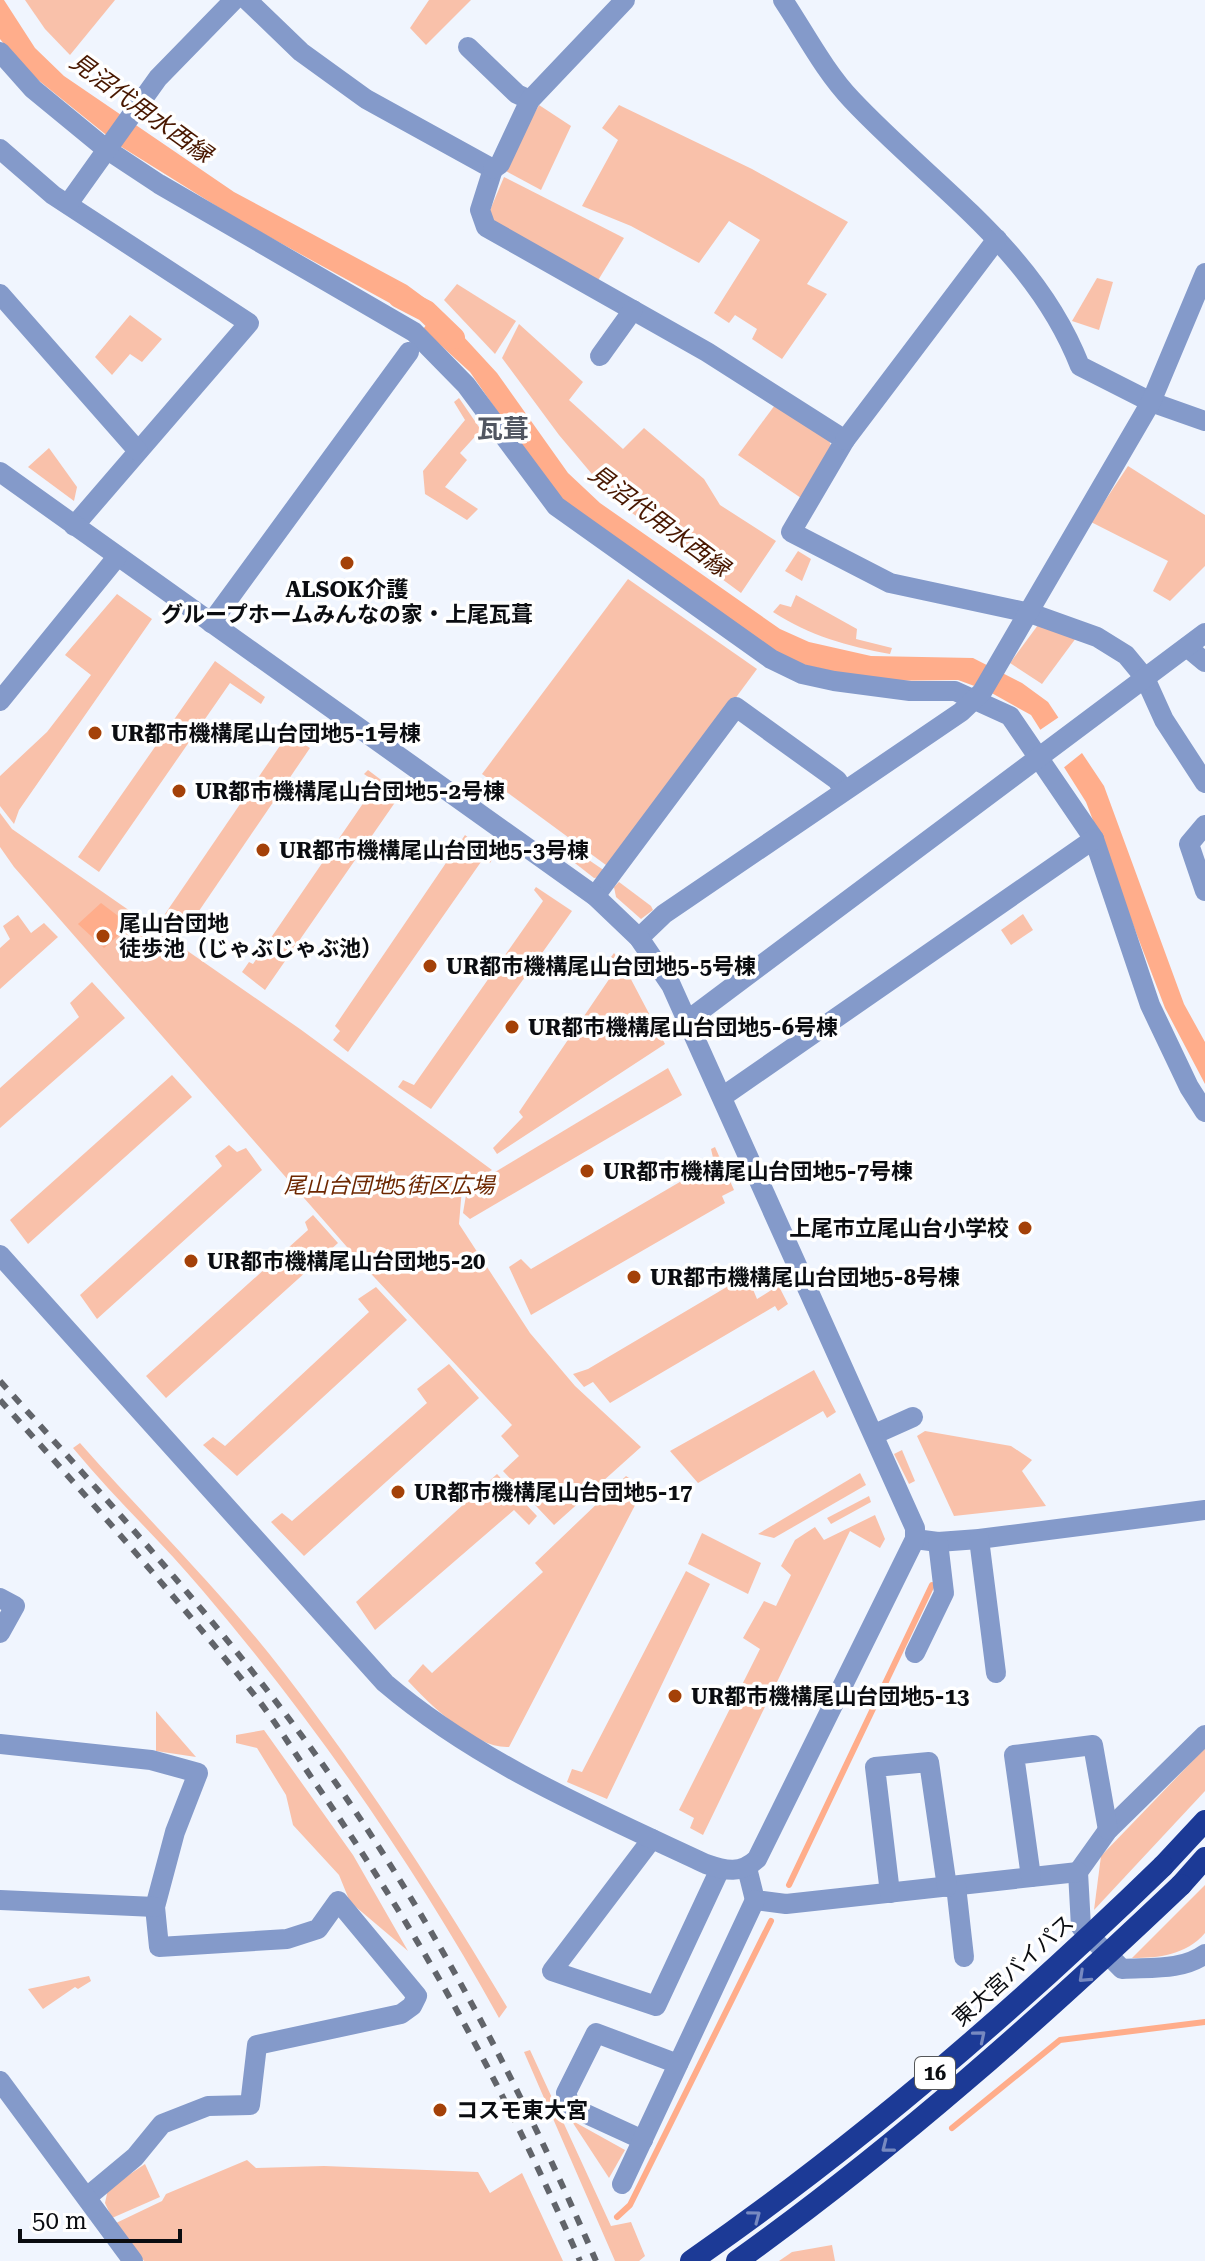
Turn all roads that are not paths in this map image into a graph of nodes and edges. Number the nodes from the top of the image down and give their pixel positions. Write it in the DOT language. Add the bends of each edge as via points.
graph roads {
  1 [pos="234,0"];
  2 [pos="247,0"];
  3 [pos="625,0"];
  4 [pos="783,0"];
  5 [pos="468,47"];
  6 [pos="0,52"];
  7 [pos="530,100"];
  8 [pos="108,147"];
  9 [pos="0,149"];
  10 [pos="493,169"];
  11 [pos="68,204"];
  12 [pos="997,239"];
  13 [pos="1205,273"];
  14 [pos="0,294"];
  15 [pos="633,310"];
  16 [pos="415,344"];
  17 [pos="600,356"];
  18 [pos="1151,402"];
  19 [pos="1205,421"];
  20 [pos="845,440"];
  21 [pos="138,451"];
  22 [pos="0,472"];
  23 [pos="74,526"];
  24 [pos="117,557"];
  25 [pos="1030,613"];
  26 [pos="211,623"];
  27 [pos="1205,633"];
  28 [pos="1187,647"];
  29 [pos="1205,662"];
  30 [pos="1145,678"];
  31 [pos="978,696"];
  32 [pos="0,701"];
  33 [pos="1045,754"];
  34 [pos="1205,783"];
  35 [pos="843,789"];
  36 [pos="1205,825"];
  37 [pos="1094,839"];
  38 [pos="1205,891"];
  39 [pos="595,896"];
  40 [pos="639,938"];
  41 [pos="688,1020"];
  42 [pos="722,1097"];
  43 [pos="1205,1112"];
  44 [pos="0,1255"];
  45 [pos="913,1417"];
  46 [pos="875,1434"];
  47 [pos="1205,1510"];
  48 [pos="915,1539"];
  49 [pos="979,1539"];
  50 [pos="938,1542"];
  51 [pos="0,1598"];
  52 [pos="0,1633"];
  53 [pos="915,1653"];
  54 [pos="996,1673"];
  55 [pos="1205,1735"];
  56 [pos="0,1744"];
  57 [pos="1205,1821"];
  58 [pos="1108,1830"];
  59 [pos="652,1839"];
  60 [pos="1205,1858"];
  61 [pos="747,1868"];
  62 [pos="720,1869"];
  63 [pos="1078,1872"];
  64 [pos="1031,1877"];
  65 [pos="951,1886"];
  66 [pos="890,1893"];
  67 [pos="0,1900"];
  68 [pos="755,1900"];
  69 [pos="155,1907"];
  70 [pos="1205,1954"];
  71 [pos="964,1957"];
  72 [pos="678,2064"];
  73 [pos="0,2081"];
  74 [pos="643,2140"];
  75 [pos="622,2184"];
  76 [pos="87,2197"];
  77 [pos="133,2261"];
  78 [pos="691,2261"];
  79 [pos="737,2261"];
  1 -- 8 [label="street" via="158,78"];
  2 -- 10 [label="street" via="301,52 366,99"];
  3 -- 7 [label="street"];
  4 -- 12 [label="street" via="847,94"];
  5 -- 7 [label="street"];
  6 -- 8 [label="street" via="33,89"];
  7 -- 10 [label="street"];
  8 -- 11 [label="street"];
  8 -- 16 [label="street" via="159,184 354,294"];
  9 -- 11 [label="street"];
  10 -- 15 [label="street" via="480,210 486,227"];
  11 -- 21 [label="street" via="249,323"];
  12 -- 18 [label="street" via="1042,290 1066,329 1080,366"];
  12 -- 20 [label="street"];
  13 -- 18 [label="street"];
  14 -- 21 [label="street"];
  15 -- 17 [label="street"];
  15 -- 20 [label="street"];
  16 -- 26 [label="street"];
  16 -- 31 [label="street" via="466,385 556,506 771,659 834,681"];
  18 -- 19 [label="street"];
  18 -- 25 [label="street"];
  20 -- 25 [label="street" via="791,532 890,583"];
  21 -- 23 [label="street"];
  22 -- 23 [label="street"];
  23 -- 24 [label="street"];
  24 -- 26 [label="street"];
  24 -- 32 [label="street"];
  25 -- 30 [label="street" via="1097,637 1126,655"];
  25 -- 31 [label="street"];
  26 -- 39 [label="street"];
  27 -- 28 [label="street"];
  28 -- 29 [label="street"];
  28 -- 30 [label="street"];
  30 -- 33 [label="street"];
  30 -- 34 [label="street" via="1164,720"];
  31 -- 33 [label="street" via="1010,716"];
  31 -- 35 [label="street"];
  33 -- 37 [label="street"];
  33 -- 41 [label="street"];
  35 -- 39 [label="street" via="736,707"];
  35 -- 40 [label="street" via="664,914"];
  36 -- 38 [label="street" via="1189,844"];
  37 -- 42 [label="street"];
  37 -- 43 [label="street" via="1150,1005"];
  39 -- 40 [label="street"];
  40 -- 41 [label="street"];
  41 -- 42 [label="street"];
  42 -- 46 [label="street"];
  44 -- 59 [label="street" via="385,1683 458,1739"];
  45 -- 46 [label="street"];
  46 -- 48 [label="street" via="911,1514"];
  47 -- 49 [label="street"];
  48 -- 50 [label="street"];
  48 -- 61 [label="street" via="764,1848"];
  49 -- 50 [label="street"];
  49 -- 54 [label="street"];
  50 -- 53 [label="street" via="944,1593"];
  51 -- 52 [label="street" via="15,1606"];
  55 -- 58 [label="street"];
  56 -- 69 [label="street" via="151,1760 198,1773"];
  78 -- 57 [label="highway, 東大宮バイパス / 16, one-way, bridge" via="752,2219 978,2037 1081,1946"];
  58 -- 63 [label="street"];
  58 -- 64 [label="street" via="1093,1745 1014,1755"];
  59 -- 62 [label="street"];
  59 -- 62 [label="street" via="552,1971 656,2006"];
  60 -- 79 [label="highway, 16, one-way, bridge" via="1011,2045"];
  61 -- 62 [label="street"];
  61 -- 68 [label="street"];
  63 -- 64 [label="street"];
  63 -- 70 [label="street" via="1081,1927 1122,1969 1194,1963"];
  64 -- 65 [label="street"];
  65 -- 66 [label="street"];
  65 -- 66 [label="street" via="929,1762 875,1767"];
  65 -- 71 [label="street"];
  66 -- 68 [label="street" via="786,1904"];
  67 -- 69 [label="street"];
  68 -- 72 [label="street"];
  69 -- 76 [label="street" via="159,1947 287,1939 318,1929 338,1901 417,1996 401,2014 257,2045 250,2105 208,2106 162,2124 135,2157"];
  72 -- 74 [label="street"];
  72 -- 74 [label="street" via="596,2033 566,2093 571,2107"];
  73 -- 76 [label="street"];
  74 -- 75 [label="street"];
  76 -- 77 [label="street"];
}
